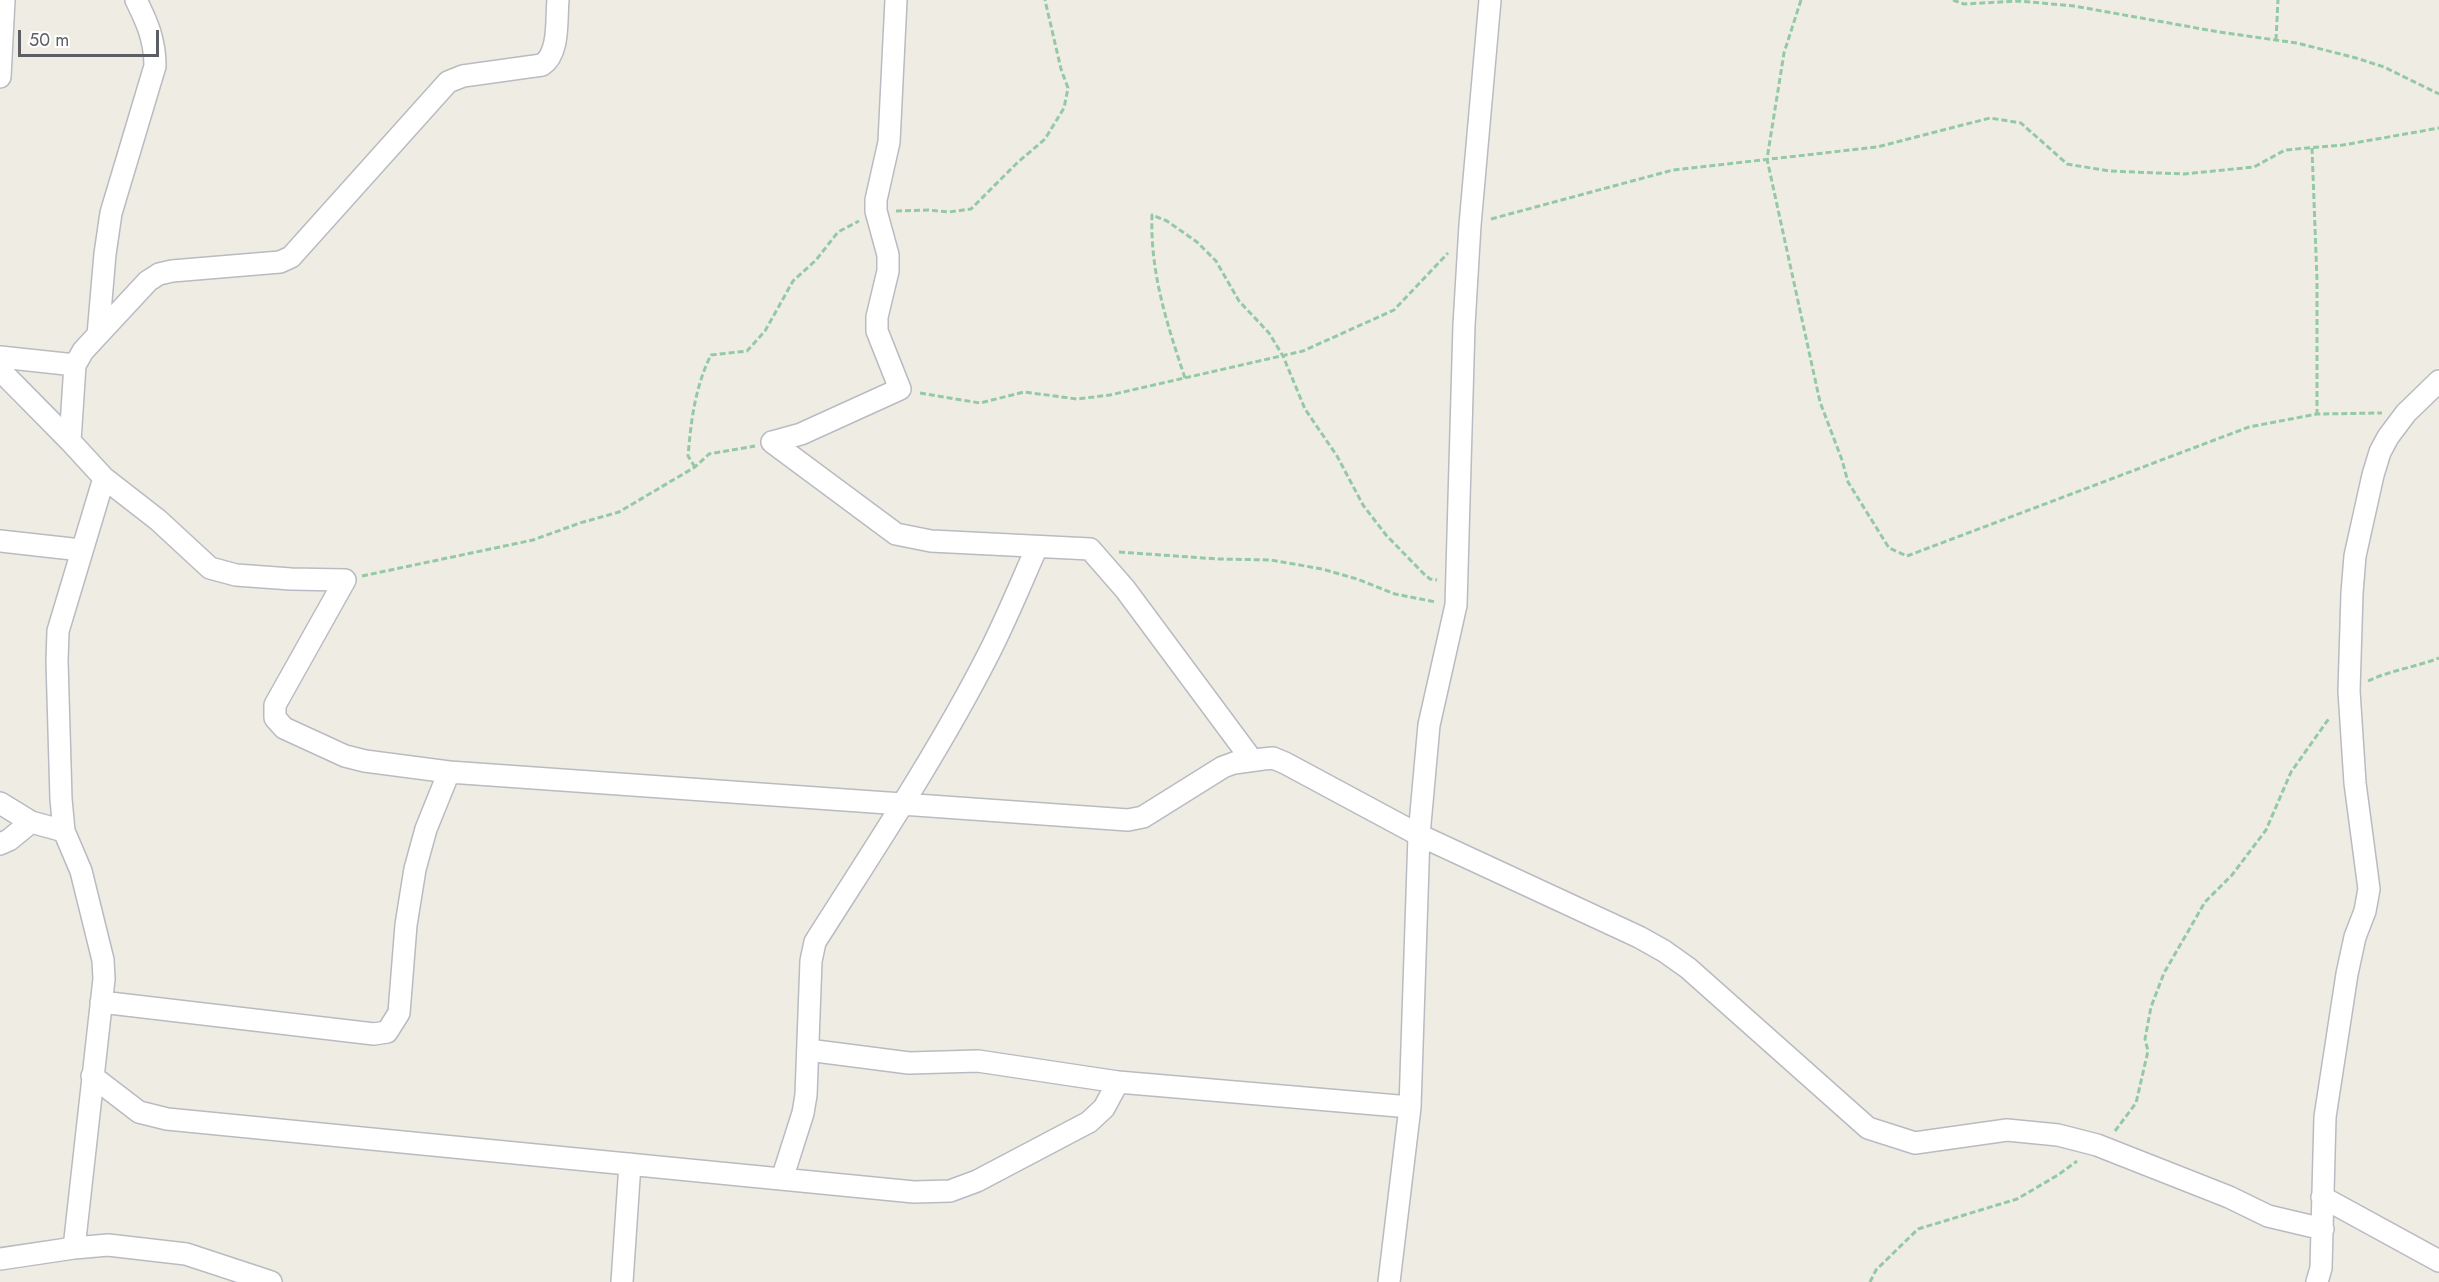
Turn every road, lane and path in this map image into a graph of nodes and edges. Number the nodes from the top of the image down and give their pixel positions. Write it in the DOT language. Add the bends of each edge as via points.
graph roads {
  1 [pos="4,0"];
  2 [pos="136,0"];
  3 [pos="558,0"];
  4 [pos="896,0"];
  5 [pos="1490,0"];
  6 [pos="1801,0"];
  7 [pos="1953,0"];
  8 [pos="2278,0"];
  9 [pos="2276,40"];
  10 [pos="0,77"];
  11 [pos="2439,94"];
  12 [pos="2439,128"];
  13 [pos="2312,148"];
  14 [pos="1767,159"];
  15 [pos="1470,225"];
  16 [pos="1450,250"];
  17 [pos="98,335"];
  18 [pos="1283,356"];
  19 [pos="0,357"];
  20 [pos="75,365"];
  21 [pos="0,370"];
  22 [pos="1185,378"];
  23 [pos="2439,381"];
  24 [pos="900,389"];
  25 [pos="2406,413"];
  26 [pos="2317,414"];
  27 [pos="70,441"];
  28 [pos="772,442"];
  29 [pos="104,478"];
  30 [pos="0,541"];
  31 [pos="1037,547"];
  32 [pos="1090,549"];
  33 [pos="81,550"];
  34 [pos="345,580"];
  35 [pos="1456,595"];
  36 [pos="2439,658"];
  37 [pos="2349,691"];
  38 [pos="1251,760"];
  39 [pos="449,772"];
  40 [pos="0,803"];
  41 [pos="902,804"];
  42 [pos="31,822"];
  43 [pos="64,831"];
  44 [pos="1419,836"];
  45 [pos="0,844"];
  46 [pos="101,1002"];
  47 [pos="808,1050"];
  48 [pos="92,1076"];
  49 [pos="1118,1082"];
  50 [pos="1410,1107"];
  51 [pos="2097,1145"];
  52 [pos="630,1164"];
  53 [pos="782,1179"];
  54 [pos="2322,1197"];
  55 [pos="2323,1229"];
  56 [pos="74,1248"];
  57 [pos="0,1259"];
  58 [pos="2439,1261"];
  59 [pos="271,1282"];
  60 [pos="622,1282"];
  61 [pos="1389,1282"];
  62 [pos="1870,1282"];
  63 [pos="2317,1282"];
  1 -- 10 [label="street"];
  2 -- 17 [label="street" via="151,29 155,66 111,213"];
  3 -- 17 [label="street" via="549,60 542,66 463,76 448,82 291,256 280,262 159,274"];
  4 -- 24 [label="street" via="889,142 876,200 888,255 877,331"];
  5 -- 15 [label="street"];
  6 -- 14 [label="path" via="1784,53"];
  7 -- 9 [label="path" via="1964,4 2019,1 2074,6"];
  8 -- 9 [label="path"];
  9 -- 11 [label="path" via="2384,67"];
  12 -- 13 [label="path"];
  13 -- 14 [label="path" via="2285,150 2254,167 2184,174 2109,171 2067,164 2021,123 1990,118 1878,147"];
  13 -- 26 [label="path"];
  14 -- 15 [label="path" via="1673,170"];
  14 -- 26 [label="path" via="1820,402 1848,482 1890,548 1907,556 2249,427"];
  15 -- 35 [label="street"];
  16 -- 18 [label="path" via="1394,310 1303,351"];
  17 -- 20 [label="street"];
  18 -- 22 [label="path"];
  18 -- 22 [label="path" via="1269,333 1239,301 1216,261 1197,242 1152,215 1151,246 1160,301"];
  18 -- 35 [label="path" via="1305,409 1363,505 1386,535 1430,579"];
  19 -- 20 [label="street"];
  20 -- 27 [label="street"];
  21 -- 27 [label="street"];
  22 -- 24 [label="path" via="1110,395 1077,399 1024,392 980,404"];
  23 -- 25 [label="street"];
  24 -- 28 [label="street" via="801,434"];
  25 -- 26 [label="path"];
  25 -- 37 [label="street" via="2380,452 2357,546"];
  27 -- 29 [label="street"];
  28 -- 31 [label="street" via="896,534 931,541"];
  28 -- 34 [label="path" via="709,454 695,467 619,512 533,540"];
  29 -- 33 [label="street"];
  29 -- 34 [label="street" via="210,568 236,575"];
  30 -- 33 [label="street"];
  31 -- 32 [label="street"];
  31 -- 41 [label="street" via="988,654"];
  32 -- 35 [label="path" via="1271,560 1322,569 1395,594"];
  32 -- 38 [label="street" via="1125,589"];
  33 -- 43 [label="street" via="58,631"];
  34 -- 39 [label="street" via="275,705 275,718 284,728 345,756"];
  35 -- 44 [label="street" via="1430,725"];
  36 -- 37 [label="path" via="2383,674"];
  37 -- 51 [label="path" via="2290,772 2266,830 2232,875 2205,902 2164,973 2151,1007 2145,1039 2148,1051 2136,1103 2113,1134"];
  37 -- 54 [label="street" via="2355,783 2369,889 2366,911 2355,937 2336,1043 2325,1117"];
  38 -- 41 [label="street" via="1223,767 1143,817 1128,820"];
  38 -- 44 [label="street" via="1274,758"];
  39 -- 41 [label="street"];
  39 -- 46 [label="street" via="415,869 399,1013 387,1032 374,1034"];
  40 -- 42 [label="street"];
  41 -- 47 [label="street" via="815,942"];
  42 -- 43 [label="street"];
  42 -- 45 [label="street"];
  43 -- 46 [label="street" via="81,871 103,960"];
  44 -- 50 [label="street"];
  44 -- 51 [label="street" via="1664,951 1868,1128 1915,1143 2019,1131 2058,1134"];
  46 -- 48 [label="street"];
  47 -- 49 [label="street" via="909,1063 978,1061"];
  47 -- 53 [label="street" via="803,1113"];
  48 -- 52 [label="street" via="139,1112 153,1117"];
  48 -- 56 [label="street"];
  49 -- 50 [label="street"];
  49 -- 53 [label="street" via="1104,1108 1089,1122 977,1181 950,1191 914,1192"];
  50 -- 61 [label="street"];
  51 -- 55 [label="street" via="2268,1216"];
  51 -- 62 [label="path" via="2058,1175 2017,1199 1918,1229 1876,1270"];
  52 -- 53 [label="street"];
  52 -- 60 [label="street"];
  54 -- 55 [label="street"];
  54 -- 58 [label="street"];
  55 -- 63 [label="street"];
  56 -- 57 [label="street"];
  56 -- 59 [label="street" via="108,1245 186,1254"];
}
